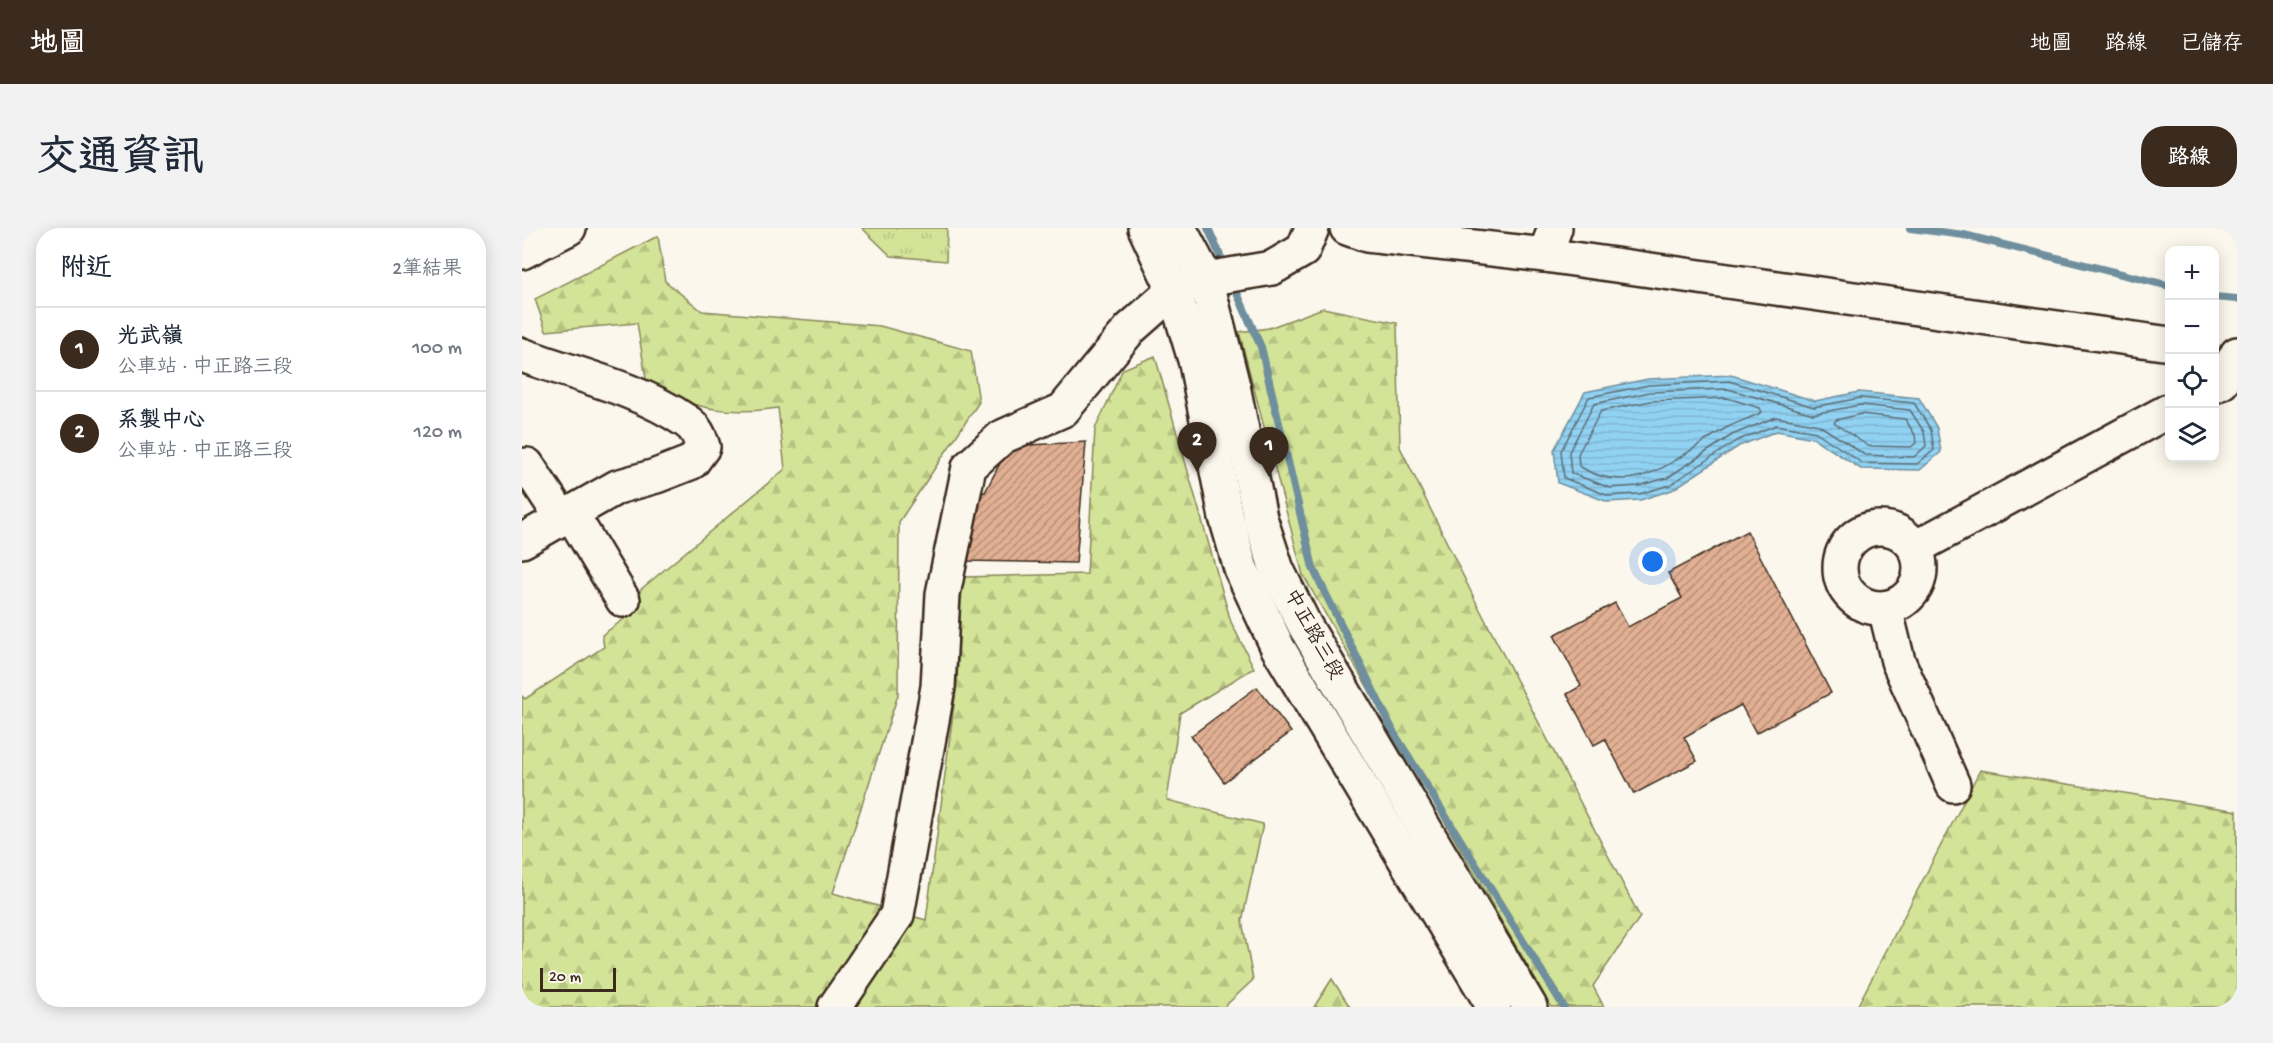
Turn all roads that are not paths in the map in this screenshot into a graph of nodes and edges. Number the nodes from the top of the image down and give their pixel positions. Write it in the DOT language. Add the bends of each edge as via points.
graph roads {
  1 [pos="569,228"];
  2 [pos="1145,228"];
  3 [pos="1179,228"];
  4 [pos="1312,228"];
  5 [pos="1347,228"];
  6 [pos="1550,241"];
  7 [pos="522,252"];
  8 [pos="1206,279"];
  9 [pos="1174,290"];
  10 [pos="2165,343"];
  11 [pos="2219,351"];
  12 [pos="2237,354"];
  13 [pos="522,355"];
  14 [pos="2219,384"];
  15 [pos="2165,412"];
  16 [pos="527,465"];
  17 [pos="566,516"];
  18 [pos="522,541"];
  19 [pos="1915,548"];
  20 [pos="623,600"];
  21 [pos="1885,608"];
  22 [pos="1953,785"];
  23 [pos="834,1007"];
  24 [pos="1494,1007"];
  25 [pos="1530,1007"];
  1 -- 7 [label="main road"];
  2 -- 9 [label="main road, 中正路三段"];
  3 -- 8 [label="main road, 中正路三段"];
  4 -- 8 [label="main road" via="1303,250 1272,268"];
  5 -- 6 [label="main road" via="1367,235"];
  6 -- 10 [label="main road"];
  8 -- 9 [label="main road"];
  8 -- 25 [label="main road, 中正路三段" via="1260,518 1277,570 1305,626"];
  9 -- 23 [label="main road" via="1130,329 1063,410 1002,437 969,467 943,594 938,687 897,915"];
  9 -- 24 [label="main road, 中正路三段" via="1196,363 1226,517 1241,569 1278,648"];
  11 -- 12 [label="main road"];
  12 -- 14 [label="main road"];
  13 -- 17 [label="main road" via="649,400 688,422 700,435 703,447 692,462 617,487"];
  15 -- 19 [label="main road"];
  16 -- 17 [label="main road"];
  17 -- 18 [label="main road"];
  17 -- 20 [label="main road"];
  19 -- 21 [label="main road" via="1919,578 1912,593"];
  19 -- 21 [label="main road" via="1905,536 1875,527 1854,537 1841,556 1840,572 1850,593 1869,607"];
  21 -- 22 [label="main road" via="1898,662"];
}
